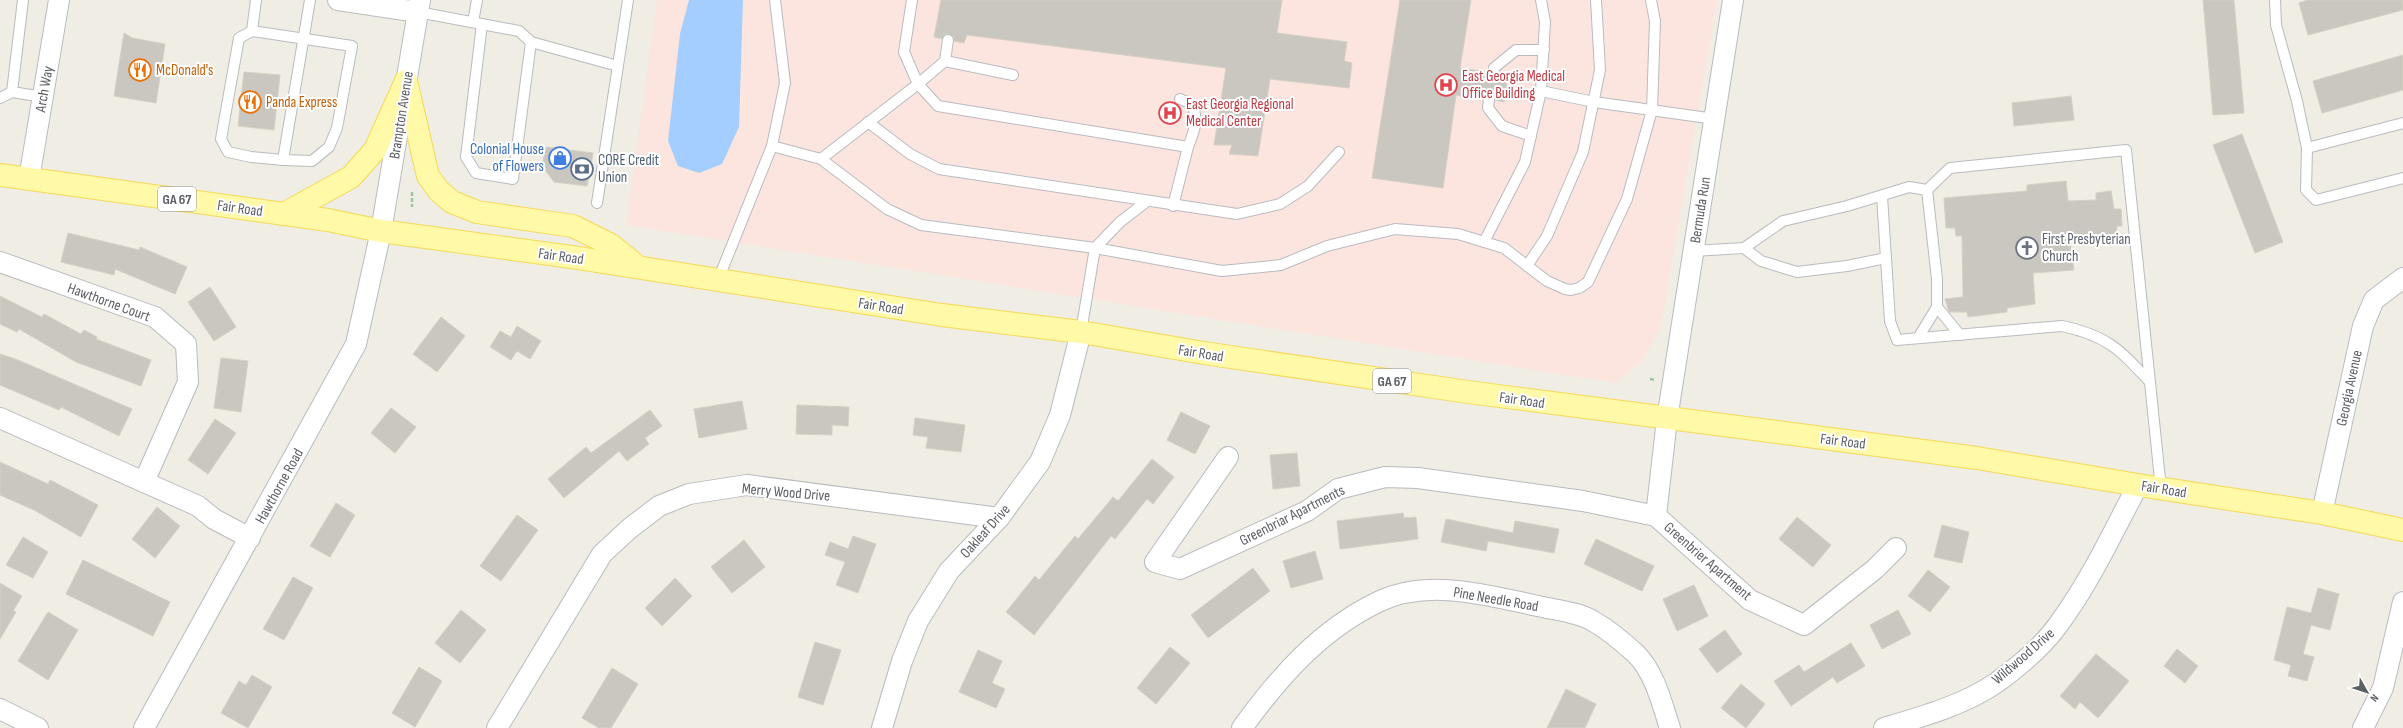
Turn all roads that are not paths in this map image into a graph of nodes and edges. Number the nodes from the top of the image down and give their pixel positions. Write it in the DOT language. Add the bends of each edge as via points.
graph roads {
  1 [pos="23,0"];
  2 [pos="59,0"];
  3 [pos="256,0"];
  4 [pos="310,0"];
  5 [pos="338,0"];
  6 [pos="477,0"];
  7 [pos="628,0"];
  8 [pos="775,0"];
  9 [pos="912,0"];
  10 [pos="1541,0"];
  11 [pos="1596,0"];
  12 [pos="1651,0"];
  13 [pos="1733,0"];
  14 [pos="2275,0"];
  15 [pos="419,6"];
  16 [pos="477,23"];
  17 [pos="252,31"];
  18 [pos="304,39"];
  19 [pos="948,40"];
  20 [pos="531,42"];
  21 [pos="1544,50"];
  22 [pos="945,61"];
  23 [pos="618,66"];
  24 [pos="1493,73"];
  25 [pos="1013,75"];
  26 [pos="406,81"];
  27 [pos="918,84"];
  28 [pos="1541,91"];
  29 [pos="12,92"];
  30 [pos="43,97"];
  31 [pos="0,98"];
  32 [pos="1180,99"];
  33 [pos="1489,100"];
  34 [pos="1594,102"];
  35 [pos="1652,110"];
  36 [pos="1715,119"];
  37 [pos="868,122"];
  38 [pos="2403,123"];
  39 [pos="1531,136"];
  40 [pos="772,146"];
  41 [pos="1188,147"];
  42 [pos="2307,148"];
  43 [pos="1338,152"];
  44 [pos="821,159"];
  45 [pos="283,160"];
  46 [pos="0,174"];
  47 [pos="2403,178"];
  48 [pos="28,179"];
  49 [pos="1927,190"];
  50 [pos="1882,196"];
  51 [pos="1146,202"];
  52 [pos="597,203"];
  53 [pos="1173,206"];
  54 [pos="284,214"];
  55 [pos="381,231"];
  56 [pos="1484,242"];
  57 [pos="1095,248"];
  58 [pos="1744,248"];
  59 [pos="1693,252"];
  60 [pos="1886,258"];
  61 [pos="0,262"];
  62 [pos="1527,266"];
  63 [pos="639,267"];
  64 [pos="2403,278"];
  65 [pos="718,280"];
  66 [pos="1937,307"];
  67 [pos="1081,332"];
  68 [pos="1960,334"];
  69 [pos="1918,338"];
  70 [pos="2150,382"];
  71 [pos="0,418"];
  72 [pos="1667,419"];
  73 [pos="1228,457"];
  74 [pos="144,482"];
  75 [pos="2138,486"];
  76 [pos="2161,489"];
  77 [pos="2322,513"];
  78 [pos="1656,516"];
  79 [pos="999,518"];
  80 [pos="2403,530"];
  81 [pos="250,538"];
  82 [pos="1896,548"];
  83 [pos="2403,602"];
  84 [pos="0,709"];
  85 [pos="1917,723"];
  86 [pos="38,728"];
  87 [pos="144,728"];
  88 [pos="498,728"];
  89 [pos="882,728"];
  90 [pos="1242,728"];
  91 [pos="1670,728"];
  92 [pos="1884,728"];
  93 [pos="2364,728"];
  1 -- 29 [label="lane"];
  2 -- 30 [label="street, Arch Way"];
  3 -- 17 [label="lane"];
  4 -- 18 [label="lane"];
  5 -- 15 [label="street"];
  6 -- 16 [label="lane"];
  7 -- 23 [label="lane"];
  8 -- 40 [label="lane" via="785,83"];
  9 -- 27 [label="lane" via="904,52"];
  10 -- 21 [label="lane" via="1545,22"];
  11 -- 34 [label="lane" via="1600,70"];
  12 -- 35 [label="lane" via="1655,21"];
  13 -- 36 [label="street, Bermuda Run"];
  14 -- 42 [label="lane" via="2276,25"];
  15 -- 16 [label="lane"];
  15 -- 26 [label="street, Brampton Avenue"];
  16 -- 20 [label="lane" via="519,31"];
  16 -- 20 [label="lane" via="466,157 476,173 513,179"];
  17 -- 18 [label="lane"];
  17 -- 45 [label="lane" via="239,38 221,138 228,152 251,158"];
  18 -- 45 [label="lane"];
  18 -- 45 [label="lane" via="352,46 337,128 329,146 312,161"];
  19 -- 22 [label="lane"];
  20 -- 23 [label="lane"];
  21 -- 24 [label="lane" via="1516,50 1494,68"];
  21 -- 28 [label="lane"];
  22 -- 25 [label="lane"];
  22 -- 27 [label="lane"];
  23 -- 52 [label="lane"];
  26 -- 54 [label="main road" via="375,150 351,177"];
  26 -- 55 [label="street, Brampton Avenue"];
  26 -- 63 [label="main road" via="428,176 452,202 477,212 573,226 611,245"];
  27 -- 37 [label="lane"];
  27 -- 41 [label="lane" via="938,106"];
  28 -- 34 [label="lane"];
  28 -- 39 [label="lane"];
  29 -- 30 [label="lane"];
  29 -- 31 [label="lane"];
  30 -- 48 [label="street, Arch Way"];
  32 -- 41 [label="lane" via="1192,104 1194,109 1195,130"];
  33 -- 39 [label="lane" via="1488,108 1502,126"];
  34 -- 35 [label="lane"];
  34 -- 62 [label="lane" via="1583,152 1547,236"];
  35 -- 36 [label="lane"];
  35 -- 62 [label="lane" via="1627,199 1588,282 1571,290 1547,281"];
  36 -- 59 [label="street, Bermuda Run"];
  37 -- 44 [label="lane"];
  37 -- 51 [label="lane" via="910,154 939,169"];
  38 -- 42 [label="lane"];
  39 -- 56 [label="lane" via="1525,162"];
  40 -- 44 [label="lane"];
  40 -- 65 [label="lane"];
  41 -- 53 [label="lane"];
  42 -- 47 [label="lane" via="2306,190 2316,200"];
  43 -- 53 [label="lane" via="1308,186 1280,204 1237,214"];
  44 -- 57 [label="lane" via="887,209 921,225"];
  46 -- 48 [label="main road, Fair Road / GA 67"];
  48 -- 54 [label="main road, Fair Road / GA 67"];
  49 -- 50 [label="lane" via="1910,187"];
  49 -- 66 [label="lane" via="1937,279"];
  49 -- 70 [label="lane" via="1950,168 2126,150"];
  50 -- 58 [label="lane" via="1783,221"];
  50 -- 60 [label="lane"];
  51 -- 53 [label="lane"];
  51 -- 57 [label="lane" via="1120,222"];
  54 -- 55 [label="main road, Fair Road / GA 67"];
  55 -- 63 [label="main road, Fair Road / GA 67"];
  55 -- 81 [label="street, Hawthorne Road" via="356,344"];
  56 -- 57 [label="lane" via="1458,234 1395,229 1327,246 1281,265 1222,271"];
  56 -- 62 [label="lane" via="1504,248"];
  57 -- 67 [label="lane"];
  58 -- 59 [label="lane"];
  58 -- 60 [label="lane" via="1761,261 1797,272"];
  59 -- 72 [label="street, Bermuda Run"];
  60 -- 69 [label="lane" via="1890,321 1897,340"];
  61 -- 74 [label="street, Hawthorne Court" via="155,317 186,344 188,382"];
  63 -- 65 [label="main road, Fair Road / GA 67"];
  64 -- 77 [label="street, Georgia Avenue" via="2374,300 2363,326"];
  65 -- 67 [label="main road, Fair Road / GA 67" via="942,315"];
  66 -- 68 [label="lane"];
  66 -- 69 [label="lane"];
  67 -- 72 [label="main road, Fair Road / GA 67" via="1212,355"];
  67 -- 79 [label="street, Oakleaf Drive" via="1060,415 1040,462"];
  68 -- 69 [label="lane"];
  68 -- 70 [label="lane" via="2062,326 2088,331 2118,348"];
  70 -- 76 [label="lane"];
  71 -- 74 [label="street"];
  72 -- 75 [label="main road, Fair Road / GA 67" via="1977,458"];
  72 -- 78 [label="street, Greenbrier Apartment"];
  73 -- 78 [label="street, Greenbriar Apartments" via="1155,562 1180,569 1307,511 1338,489 1385,476 1418,478 1583,501"];
  74 -- 81 [label="street" via="198,506 214,519"];
  75 -- 76 [label="main road, Fair Road / GA 67"];
  75 -- 85 [label="street, Wildwood Drive" via="2058,626 2033,652 1995,683"];
  76 -- 77 [label="main road, Fair Road / GA 67"];
  77 -- 80 [label="main road, Fair Road / GA 67"];
  78 -- 82 [label="street, Greenbrier Apartment" via="1750,600 1804,625 1875,569"];
  79 -- 88 [label="street, Merry Wood Drive" via="747,485 689,494 659,506 602,554"];
  79 -- 89 [label="street, Oakleaf Drive" via="949,571 918,621 902,660"];
  81 -- 87 [label="street, Hawthorne Road"];
  83 -- 93 [label="street" via="2383,688"];
  84 -- 86 [label="street"];
  85 -- 92 [label="street, Wildwood Drive"];
  90 -- 91 [label="street, Pine Needle Road" via="1293,664 1333,628 1379,602 1414,591 1460,591 1592,620 1638,656 1657,687"];
}
